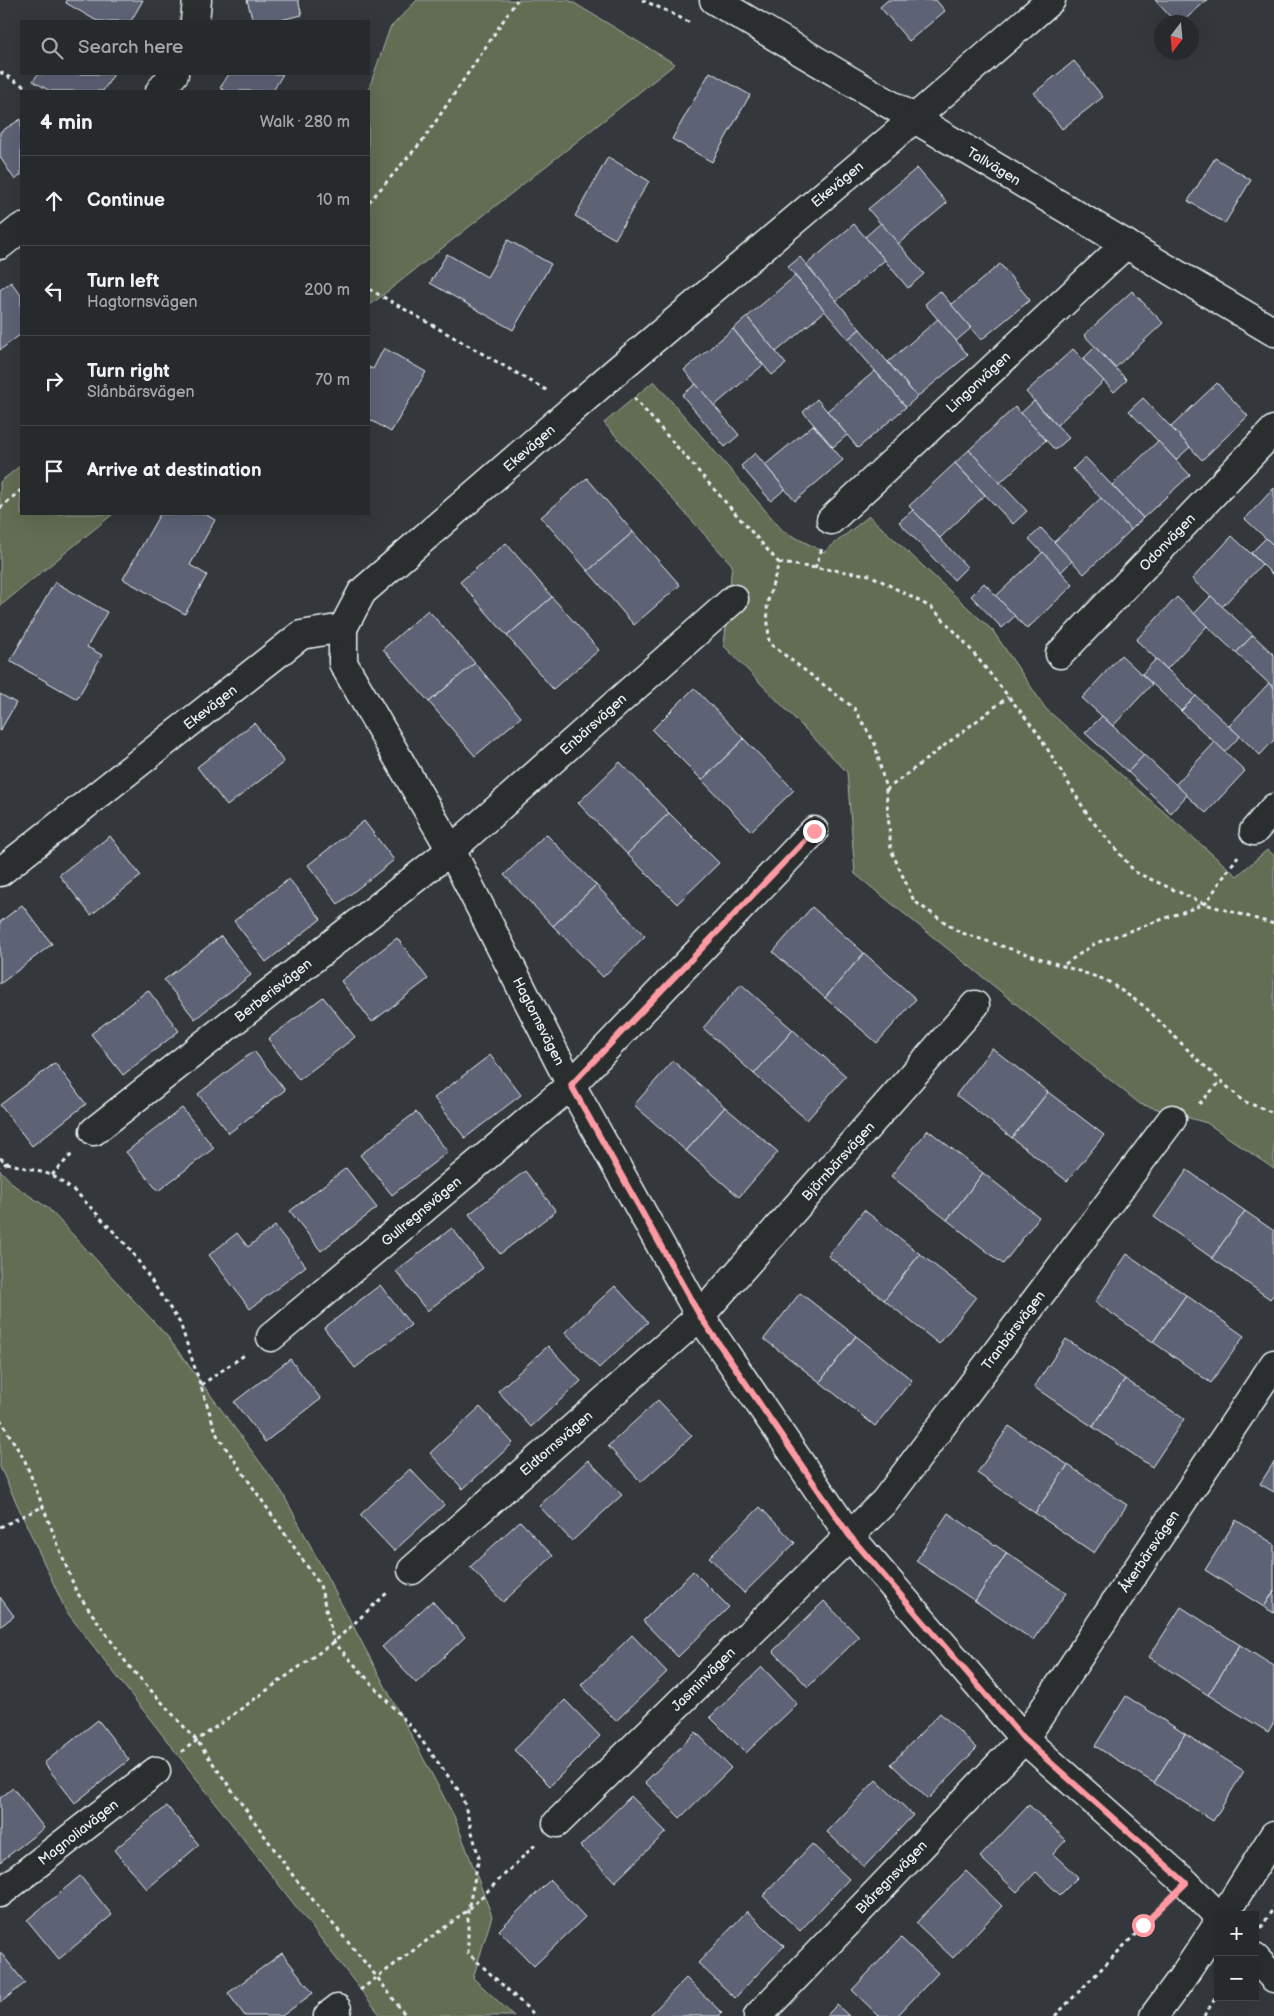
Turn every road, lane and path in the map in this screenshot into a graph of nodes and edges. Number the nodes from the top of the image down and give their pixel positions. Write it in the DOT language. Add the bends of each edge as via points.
graph roads {
  1 [pos="197,0"];
  2 [pos="517,0"];
  3 [pos="714,0"];
  4 [pos="1051,0"];
  5 [pos="195,20"];
  6 [pos="0,72"];
  7 [pos="174,75"];
  8 [pos="30,90"];
  9 [pos="161,90"];
  10 [pos="914,119"];
  11 [pos="370,201"];
  12 [pos="20,229"];
  13 [pos="1126,244"];
  14 [pos="0,246"];
  15 [pos="370,291"];
  16 [pos="1274,332"];
  17 [pos="613,374"];
  18 [pos="577,407"];
  19 [pos="1274,430"];
  20 [pos="20,491"];
  21 [pos="0,508"];
  22 [pos="831,520"];
  23 [pos="780,564"];
  24 [pos="734,598"];
  25 [pos="344,628"];
  26 [pos="1060,654"];
  27 [pos="1008,697"];
  28 [pos="886,790"];
  29 [pos="1274,808"];
  30 [pos="814,831"];
  31 [pos="1254,831"];
  32 [pos="451,850"];
  33 [pos="0,872"];
  34 [pos="1204,904"];
  35 [pos="1274,924"];
  36 [pos="1065,965"];
  37 [pos="975,1005"];
  38 [pos="571,1085"];
  39 [pos="1274,1113"];
  40 [pos="1172,1119"];
  41 [pos="94,1131"];
  42 [pos="0,1158"];
  43 [pos="7,1163"];
  44 [pos="0,1166"];
  45 [pos="700,1316"];
  46 [pos="271,1337"];
  47 [pos="1274,1364"];
  48 [pos="202,1385"];
  49 [pos="0,1419"];
  50 [pos="42,1507"];
  51 [pos="0,1527"];
  52 [pos="849,1535"];
  53 [pos="412,1570"];
  54 [pos="334,1642"];
  55 [pos="1024,1739"];
  56 [pos="197,1741"];
  57 [pos="156,1771"];
  58 [pos="557,1823"];
  59 [pos="1274,1835"];
  60 [pos="1186,1883"];
  61 [pos="0,1893"];
  62 [pos="1274,1907"];
  63 [pos="468,1910"];
  64 [pos="1226,1911"];
  65 [pos="1214,1912"];
  66 [pos="1260,1929"];
  67 [pos="1214,1930"];
  68 [pos="1259,1962"];
  69 [pos="377,1977"];
  70 [pos="1274,1978"];
  71 [pos="1214,2000"];
  72 [pos="332,2013"];
  73 [pos="406,2016"];
  74 [pos="536,2016"];
  75 [pos="758,2016"];
  76 [pos="1055,2016"];
  77 [pos="1154,2016"];
  78 [pos="1204,2016"];
  1 -- 5 [label="street"];
  2 -- 11 [label="path" via="424,139"];
  3 -- 10 [label="street, Tallvägen"];
  4 -- 10 [label="street, Ekevägen"];
  6 -- 8 [label="path"];
  7 -- 9 [label="street"];
  10 -- 13 [label="street, Tallvägen"];
  10 -- 17 [label="street, Ekevägen"];
  12 -- 14 [label="street"];
  13 -- 16 [label="street, Tallvägen"];
  13 -- 22 [label="street, Lingonvägen"];
  15 -- 18 [label="path"];
  17 -- 18 [label="street, Ekevägen"];
  17 -- 23 [label="path"];
  18 -- 25 [label="street, Ekevägen" via="362,592"];
  19 -- 26 [label="street, Odonvägen"];
  20 -- 21 [label="path"];
  23 -- 27 [label="path" via="870,575 932,608 963,640"];
  23 -- 28 [label="path" via="767,604 769,643 854,708 875,744"];
  24 -- 32 [label="street, Enbärsvägen"];
  25 -- 32 [label="street, Hagtornsvägen" via="343,663"];
  25 -- 33 [label="street, Ekevägen" via="301,635"];
  27 -- 28 [label="path"];
  27 -- 34 [label="path" via="1037,732 1089,817 1136,872"];
  28 -- 36 [label="path" via="891,850 914,901 959,932"];
  29 -- 31 [label="street"];
  30 -- 38 [label="street, Gullregnsvägen"];
  31 -- 34 [label="path"];
  32 -- 38 [label="street, Hagtornsvägen"];
  32 -- 41 [label="street, Berberisvägen"];
  34 -- 35 [label="path"];
  34 -- 36 [label="path" via="1096,943"];
  36 -- 39 [label="path" via="1106,980 1144,1006 1243,1101"];
  37 -- 45 [label="street, Björnbärsvägen"];
  38 -- 45 [label="street, Hagtornsvägen"];
  38 -- 46 [label="street, Gullregnsvägen"];
  40 -- 52 [label="street, Tranbärsvägen" via="885,1501"];
  42 -- 43 [label="path"];
  43 -- 44 [label="path"];
  43 -- 48 [label="path" via="52,1175 77,1193 130,1249 180,1322"];
  45 -- 52 [label="street, Hagtornsvägen"];
  45 -- 53 [label="street, Eldtornsvägen"];
  46 -- 48 [label="path"];
  47 -- 55 [label="street, Åkerbärsvägen"];
  48 -- 54 [label="path" via="217,1435 320,1585"];
  49 -- 50 [label="path" via="25,1461"];
  50 -- 51 [label="path"];
  50 -- 56 [label="path" via="76,1591 128,1665"];
  52 -- 55 [label="street, Hagtornsvägen"];
  52 -- 58 [label="street, Jasminvägen"];
  53 -- 54 [label="path"];
  54 -- 56 [label="path"];
  54 -- 63 [label="path" via="418,1734 462,1795 479,1858"];
  55 -- 60 [label="street, Hagtornsvägen"];
  55 -- 75 [label="street, Blåregnsvägen"];
  56 -- 57 [label="path"];
  56 -- 69 [label="path" via="294,1877"];
  57 -- 61 [label="street, Magnoliavägen"];
  58 -- 63 [label="path"];
  59 -- 64 [label="street"];
  60 -- 65 [label="street, Hagtornsvägen"];
  60 -- 76 [label="path"];
  62 -- 66 [label="path"];
  63 -- 69 [label="path"];
  63 -- 74 [label="path" via="468,1953"];
  67 -- 77 [label="street"];
  68 -- 70 [label="street"];
  69 -- 72 [label="path"];
  69 -- 73 [label="path"];
  71 -- 78 [label="path"];
}
